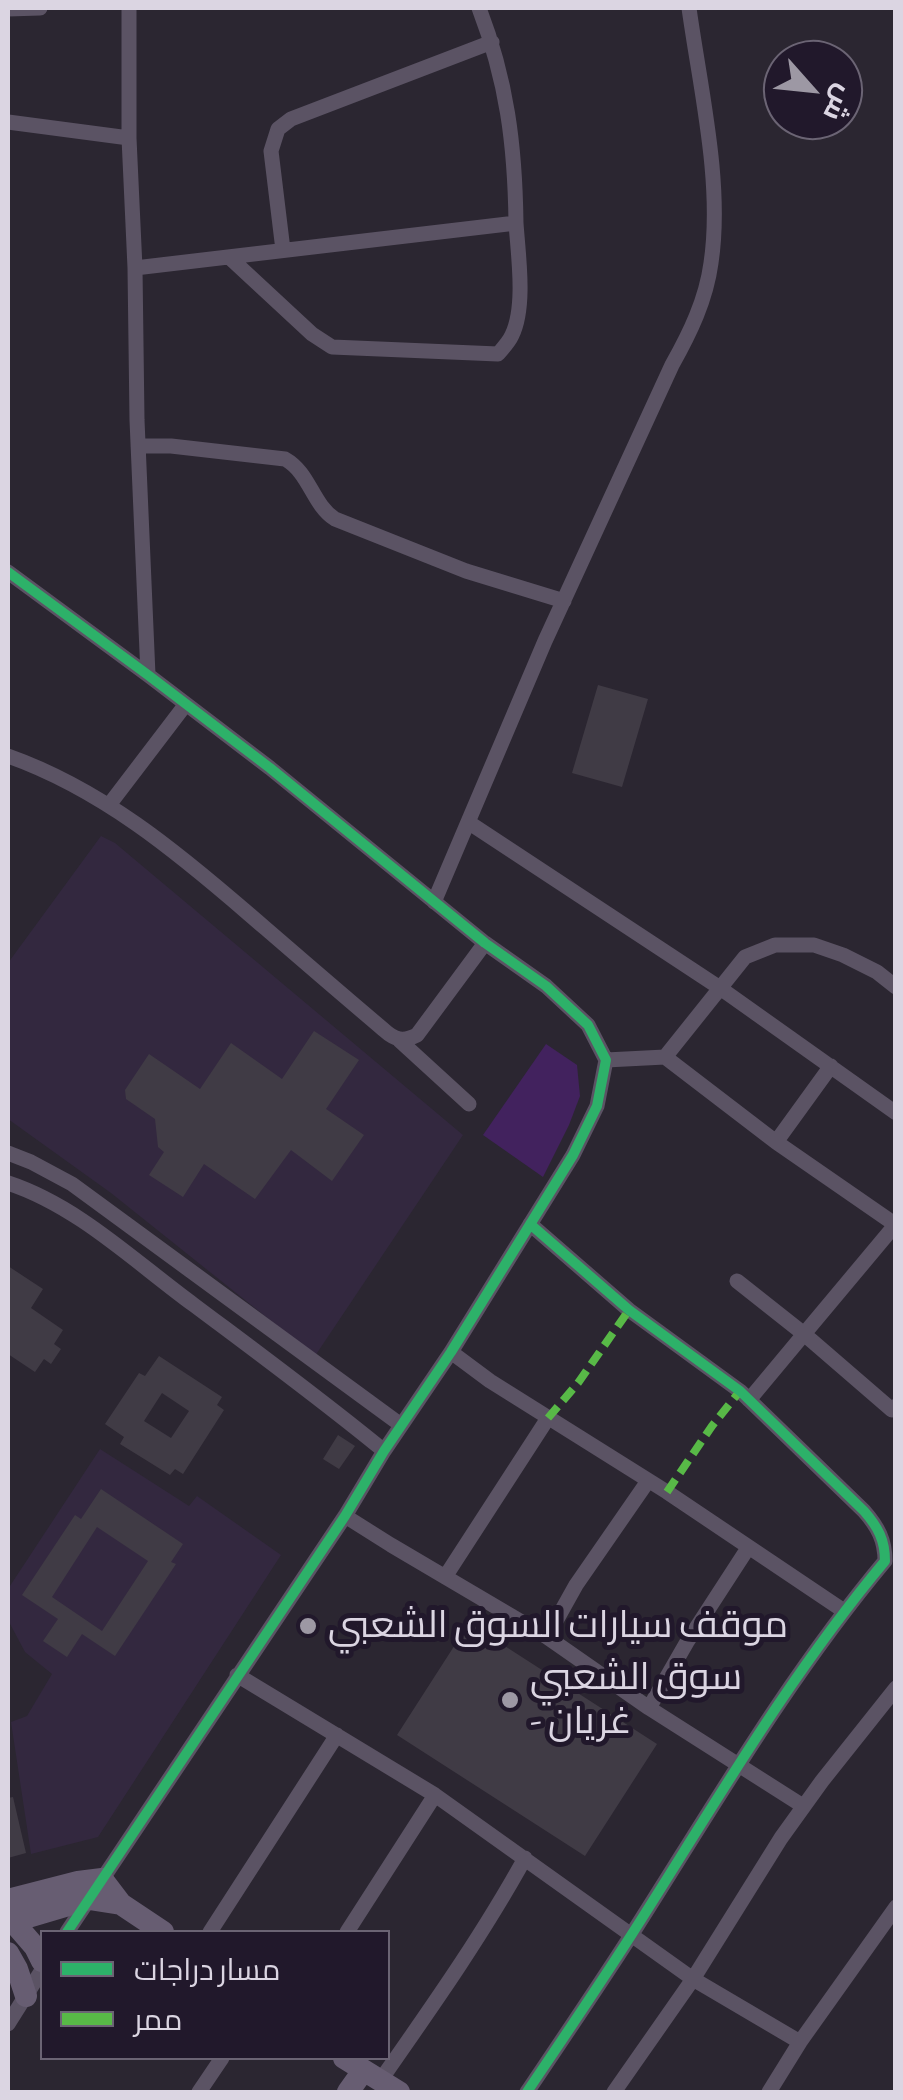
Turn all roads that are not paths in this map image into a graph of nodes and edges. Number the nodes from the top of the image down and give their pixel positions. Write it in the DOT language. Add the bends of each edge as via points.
graph roads {
  1 [pos="8,8"];
  2 [pos="40,8"];
  3 [pos="129,8"];
  4 [pos="479,8"];
  5 [pos="688,8"];
  6 [pos="492,42"];
  7 [pos="8,122"];
  8 [pos="129,138"];
  9 [pos="516,223"];
  10 [pos="283,250"];
  11 [pos="228,257"];
  12 [pos="135,268"];
  13 [pos="138,446"];
  14 [pos="8,574"];
  15 [pos="564,601"];
  16 [pos="148,675"];
  17 [pos="186,704"];
  18 [pos="8,756"];
  19 [pos="110,804"];
  20 [pos="468,822"];
  21 [pos="434,902"];
  22 [pos="484,943"];
  23 [pos="896,987"];
  24 [pos="720,988"];
  25 [pos="399,1040"];
  26 [pos="665,1057"];
  27 [pos="606,1060"];
  28 [pos="831,1066"];
  29 [pos="470,1104"];
  30 [pos="896,1112"];
  31 [pos="776,1142"];
  32 [pos="8,1153"];
  33 [pos="8,1183"];
  34 [pos="112,1212"];
  35 [pos="530,1224"];
  36 [pos="895,1224"];
  37 [pos="98,1232"];
  38 [pos="737,1281"];
  39 [pos="804,1334"];
  40 [pos="451,1352"];
  41 [pos="749,1400"];
  42 [pos="894,1410"];
  43 [pos="548,1418"];
  44 [pos="401,1425"];
  45 [pos="384,1450"];
  46 [pos="648,1481"];
  47 [pos="345,1516"];
  48 [pos="748,1548"];
  49 [pos="890,1566"];
  50 [pos="444,1578"];
  51 [pos="844,1610"];
  52 [pos="547,1636"];
  53 [pos="237,1675"];
  54 [pos="896,1688"];
  55 [pos="649,1708"];
  56 [pos="336,1735"];
  57 [pos="738,1765"];
  58 [pos="435,1795"];
  59 [pos="803,1806"];
  60 [pos="525,1858"];
  61 [pos="102,1878"];
  62 [pos="88,1899"];
  63 [pos="121,1904"];
  64 [pos="896,1907"];
  65 [pos="9,1915"];
  66 [pos="67,1930"];
  67 [pos="160,1930"];
  68 [pos="211,1930"];
  69 [pos="348,1930"];
  70 [pos="631,1935"];
  71 [pos="8,1954"];
  72 [pos="40,1956"];
  73 [pos="40,1973"];
  74 [pos="693,1978"];
  75 [pos="26,1996"];
  76 [pos="8,2024"];
  77 [pos="800,2042"];
  78 [pos="390,2056"];
  79 [pos="221,2060"];
  80 [pos="372,2079"];
  81 [pos="199,2092"];
  82 [pos="348,2092"];
  83 [pos="527,2092"];
  84 [pos="614,2092"];
  85 [pos="769,2092"];
  1 -- 2 [label="street"];
  3 -- 8 [label="street"];
  4 -- 6 [label="street"];
  5 -- 15 [label="street" via="715,193 711,265 692,329"];
  6 -- 9 [label="street" via="510,115"];
  6 -- 10 [label="street" via="278,129 272,151"];
  7 -- 8 [label="street"];
  8 -- 12 [label="street"];
  9 -- 10 [label="street"];
  9 -- 11 [label="street" via="517,322 498,354 332,347"];
  10 -- 11 [label="street"];
  11 -- 12 [label="street"];
  12 -- 13 [label="street"];
  13 -- 15 [label="street" via="285,459 335,519"];
  13 -- 16 [label="street"];
  14 -- 16 [label="street"];
  15 -- 20 [label="street"];
  16 -- 17 [label="street"];
  17 -- 19 [label="street"];
  17 -- 21 [label="street"];
  18 -- 19 [label="street"];
  19 -- 25 [label="street"];
  20 -- 21 [label="street"];
  20 -- 24 [label="street"];
  21 -- 22 [label="street"];
  22 -- 25 [label="street" via="417,1035"];
  22 -- 27 [label="street" via="588,1025"];
  23 -- 24 [label="street" via="814,945 774,945 745,957"];
  24 -- 26 [label="street"];
  24 -- 28 [label="street"];
  25 -- 29 [label="street"];
  26 -- 27 [label="street"];
  26 -- 31 [label="street"];
  27 -- 35 [label="street" via="597,1106"];
  28 -- 30 [label="street"];
  28 -- 31 [label="street"];
  31 -- 36 [label="street"];
  32 -- 34 [label="street"];
  33 -- 37 [label="street"];
  34 -- 37 [label="street"];
  34 -- 44 [label="street"];
  35 -- 40 [label="street"];
  35 -- 41 [label="street" via="629,1310"];
  36 -- 39 [label="street"];
  37 -- 45 [label="street"];
  38 -- 39 [label="street"];
  39 -- 41 [label="street"];
  39 -- 42 [label="street"];
  40 -- 43 [label="street"];
  40 -- 44 [label="street"];
  41 -- 49 [label="street" via="864,1511"];
  43 -- 46 [label="street"];
  43 -- 50 [label="street"];
  44 -- 45 [label="street"];
  45 -- 47 [label="street"];
  46 -- 48 [label="street"];
  46 -- 52 [label="street"];
  47 -- 50 [label="street"];
  47 -- 53 [label="street"];
  48 -- 51 [label="street"];
  48 -- 55 [label="street"];
  49 -- 51 [label="street"];
  50 -- 52 [label="street"];
  51 -- 57 [label="street"];
  52 -- 55 [label="street"];
  53 -- 56 [label="street"];
  53 -- 61 [label="street"];
  54 -- 59 [label="street"];
  55 -- 57 [label="street"];
  56 -- 58 [label="street"];
  56 -- 68 [label="street"];
  57 -- 59 [label="street"];
  57 -- 70 [label="street"];
  58 -- 60 [label="street"];
  58 -- 69 [label="street"];
  59 -- 74 [label="street"];
  60 -- 70 [label="street"];
  60 -- 78 [label="street" via="463,1961"];
  61 -- 62 [label="street"];
  61 -- 63 [label="main road"];
  61 -- 65 [label="main road" via="78,1882"];
  62 -- 63 [label="main road"];
  62 -- 65 [label="main road"];
  62 -- 66 [label="street"];
  63 -- 67 [label="main road"];
  64 -- 77 [label="street"];
  65 -- 72 [label="main road"];
  70 -- 74 [label="street"];
  70 -- 83 [label="street"];
  71 -- 75 [label="main road"];
  73 -- 75 [label="street"];
  74 -- 77 [label="street"];
  74 -- 84 [label="street"];
  75 -- 76 [label="street"];
  77 -- 85 [label="street"];
  79 -- 81 [label="street"];
  80 -- 82 [label="main road"];
}
